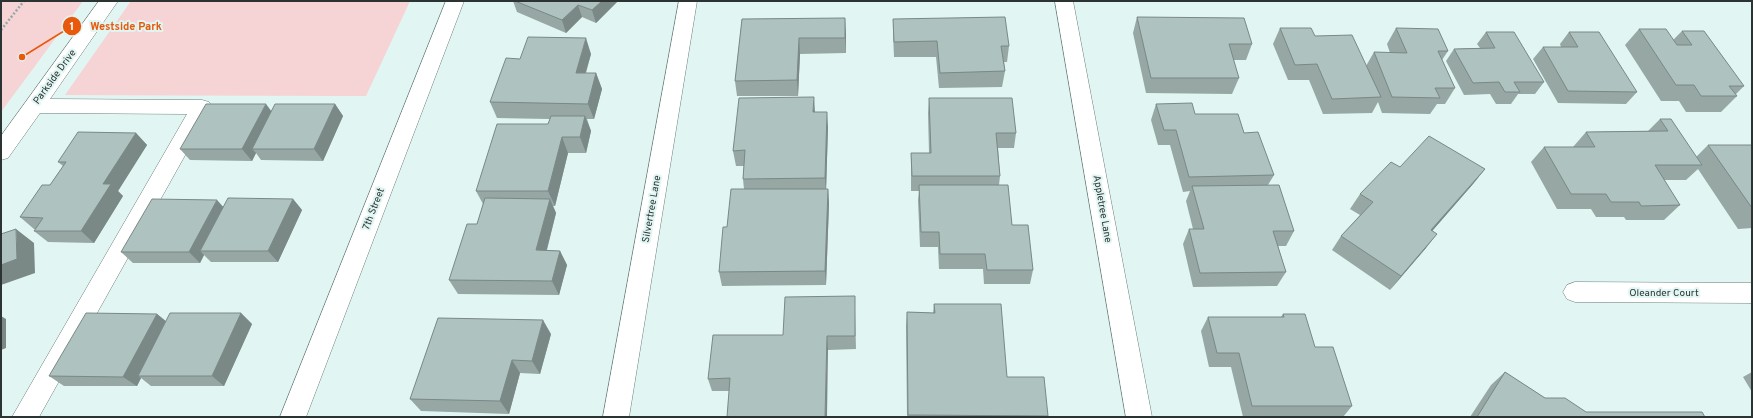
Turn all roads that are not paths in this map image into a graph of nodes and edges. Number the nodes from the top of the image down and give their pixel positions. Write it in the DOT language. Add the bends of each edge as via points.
graph roads {
  1 [pos="109,1"];
  2 [pos="455,1"];
  3 [pos="688,1"];
  4 [pos="1064,1"];
  5 [pos="34,106"];
  6 [pos="1,152"];
  7 [pos="1575,292"];
  8 [pos="1752,293"];
  9 [pos="25,417"];
  10 [pos="293,417"];
  11 [pos="616,417"];
  12 [pos="1139,417"];
  1 -- 5 [label="street, Parkside Drive"];
  2 -- 10 [label="street, 7th Street"];
  3 -- 11 [label="street, Silvertree Lane"];
  4 -- 12 [label="street, Appletree Lane"];
  5 -- 6 [label="street, Parkside Drive"];
  5 -- 9 [label="street" via="202,106"];
  7 -- 8 [label="street, Oleander Court"];
}
